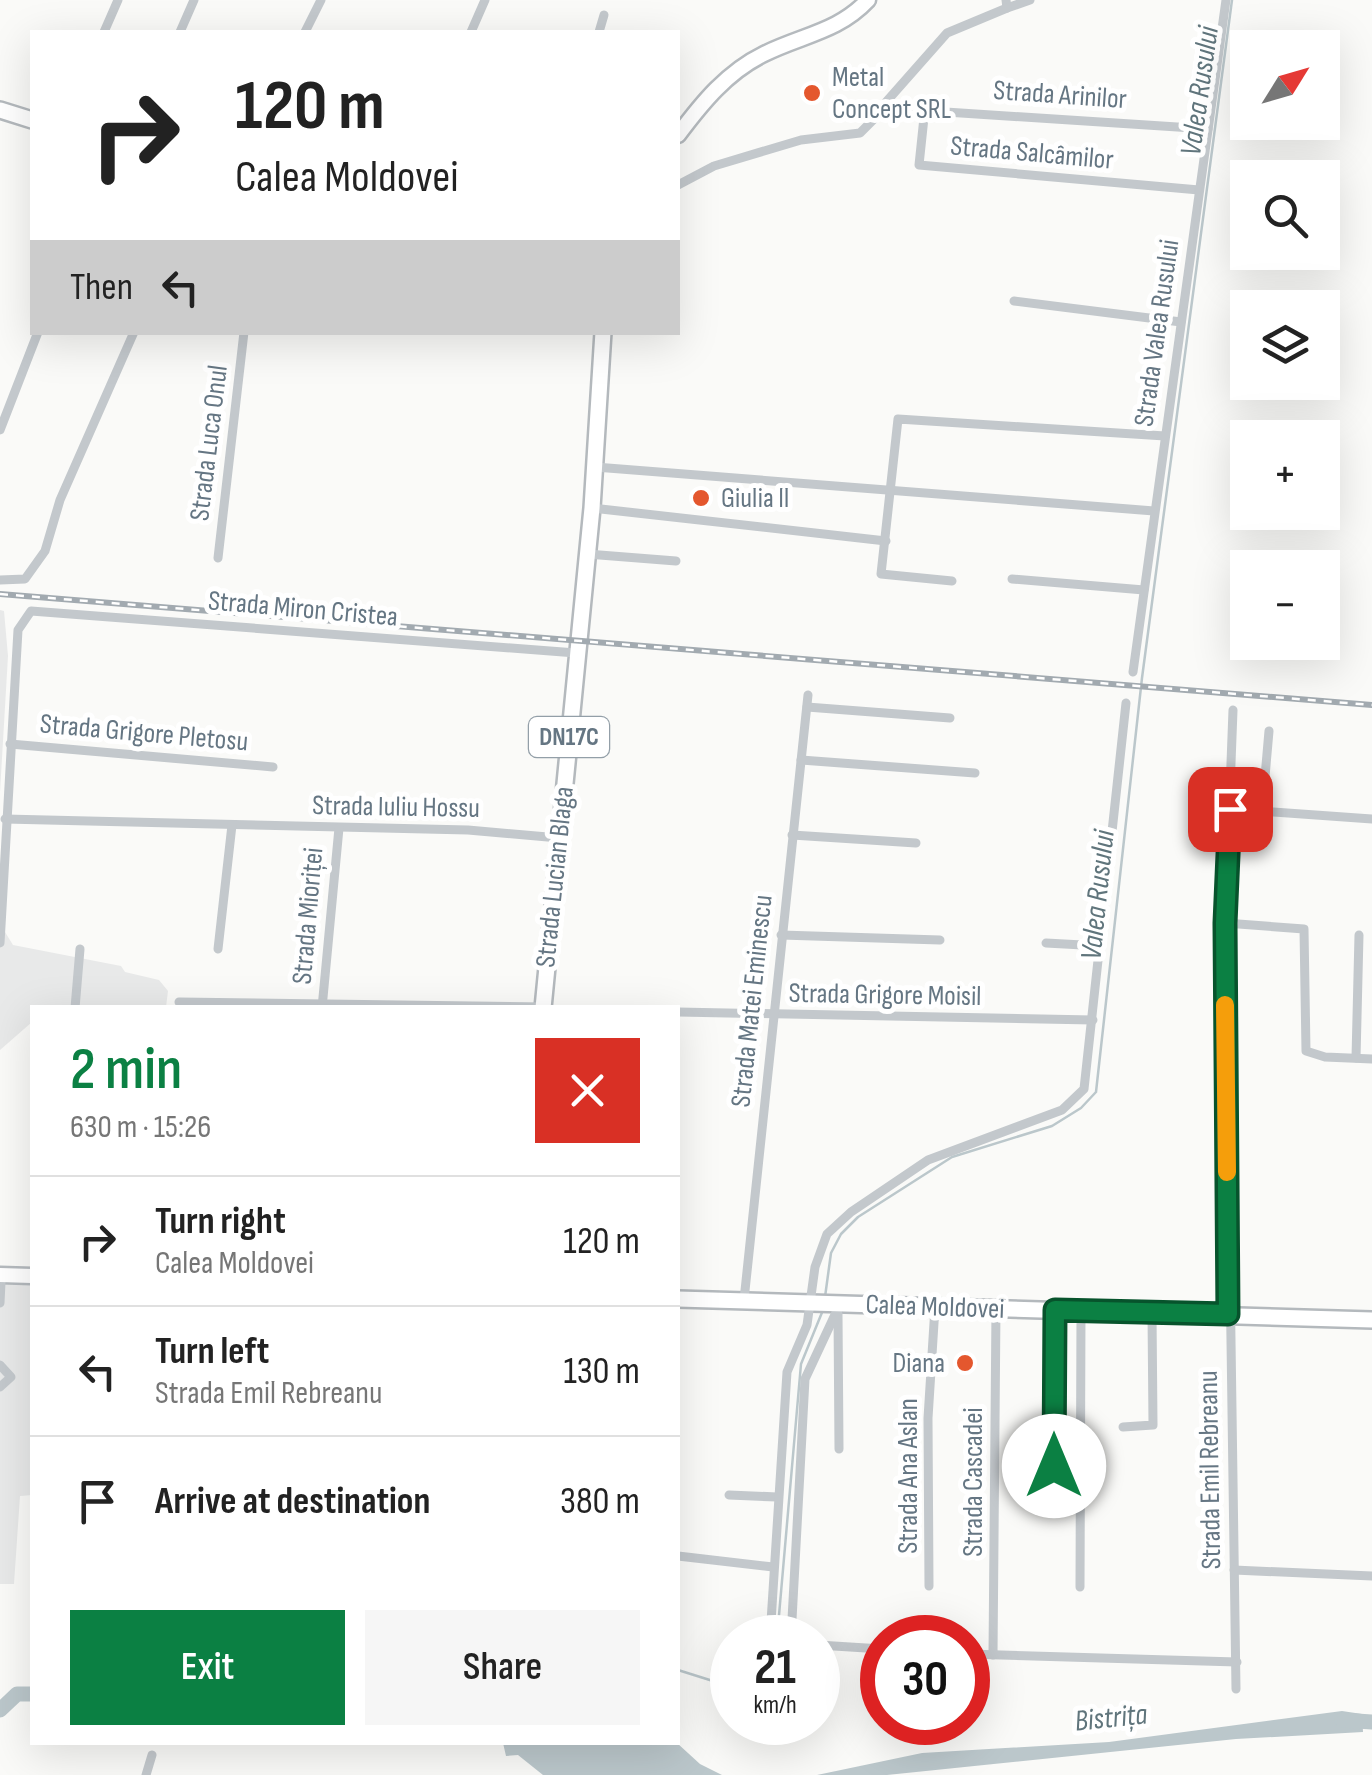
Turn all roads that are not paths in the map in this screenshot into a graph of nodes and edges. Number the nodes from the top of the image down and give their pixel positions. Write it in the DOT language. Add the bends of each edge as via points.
graph roads {
  1 [pos="118,0"];
  2 [pos="194,0"];
  3 [pos="321,0"];
  4 [pos="485,0"];
  5 [pos="868,0"];
  6 [pos="1030,0"];
  7 [pos="1226,0"];
  8 [pos="1006,4"];
  9 [pos="604,15"];
  10 [pos="105,30"];
  11 [pos="181,30"];
  12 [pos="306,30"];
  13 [pos="472,30"];
  14 [pos="600,30"];
  15 [pos="925,108"];
  16 [pos="0,110"];
  17 [pos="878,111"];
  18 [pos="30,119"];
  19 [pos="1208,130"];
  20 [pos="680,133"];
  21 [pos="680,184"];
  22 [pos="1199,190"];
  23 [pos="1014,301"];
  24 [pos="1181,322"];
  25 [pos="37,335"];
  26 [pos="133,335"];
  27 [pos="244,335"];
  28 [pos="603,335"];
  29 [pos="0,430"];
  30 [pos="1165,436"];
  31 [pos="596,467"];
  32 [pos="890,492"];
  33 [pos="592,508"];
  34 [pos="1154,510"];
  35 [pos="886,540"];
  36 [pos="587,554"];
  37 [pos="218,558"];
  38 [pos="676,561"];
  39 [pos="1012,579"];
  40 [pos="0,580"];
  41 [pos="952,581"];
  42 [pos="1144,590"];
  43 [pos="26,613"];
  44 [pos="576,653"];
  45 [pos="1133,672"];
  46 [pos="1126,703"];
  47 [pos="1233,710"];
  48 [pos="950,718"];
  49 [pos="1269,731"];
  50 [pos="10,744"];
  51 [pos="801,760"];
  52 [pos="274,767"];
  53 [pos="975,773"];
  54 [pos="1230,809"];
  55 [pos="1262,812"];
  56 [pos="5,818"];
  57 [pos="1372,819"];
  58 [pos="232,825"];
  59 [pos="338,828"];
  60 [pos="792,834"];
  61 [pos="560,838"];
  62 [pos="916,842"];
  63 [pos="1225,923"];
  64 [pos="1358,935"];
  65 [pos="781,936"];
  66 [pos="940,940"];
  67 [pos="0,942"];
  68 [pos="1046,943"];
  69 [pos="1101,946"];
  70 [pos="80,949"];
  71 [pos="218,949"];
  72 [pos="179,1002"];
  73 [pos="75,1005"];
  74 [pos="286,1005"];
  75 [pos="322,1005"];
  76 [pos="545,1005"];
  77 [pos="680,1012"];
  78 [pos="772,1016"];
  79 [pos="1093,1020"];
  80 [pos="1356,1058"];
  81 [pos="1372,1058"];
  82 [pos="0,1280"];
  83 [pos="30,1280"];
  84 [pos="680,1298"];
  85 [pos="744,1300"];
  86 [pos="0,1303"];
  87 [pos="826,1306"];
  88 [pos="935,1306"];
  89 [pos="996,1308"];
  90 [pos="1055,1310"];
  91 [pos="1081,1311"];
  92 [pos="1152,1313"];
  93 [pos="1228,1314"];
  94 [pos="1372,1320"];
  95 [pos="0,1365"];
  96 [pos="0,1387"];
  97 [pos="1123,1427"];
  98 [pos="839,1449"];
  99 [pos="729,1496"];
  100 [pos="777,1497"];
  101 [pos="1053,1506"];
  102 [pos="680,1556"];
  103 [pos="773,1567"];
  104 [pos="1234,1570"];
  105 [pos="1372,1576"];
  106 [pos="930,1586"];
  107 [pos="1080,1587"];
  108 [pos="770,1615"];
  109 [pos="792,1615"];
  110 [pos="990,1655"];
  111 [pos="993,1655"];
  112 [pos="1236,1662"];
  113 [pos="1236,1689"];
  114 [pos="152,1755"];
  115 [pos="146,1775"];
  1 -- 10 [label="street"];
  2 -- 11 [label="street"];
  3 -- 12 [label="street"];
  4 -- 13 [label="street"];
  5 -- 20 [label="main road" via="830,30 744,66"];
  6 -- 8 [label="street"];
  7 -- 19 [label="street, Strada Valea Rusului"];
  8 -- 17 [label="street" via="947,33"];
  9 -- 14 [label="street"];
  15 -- 17 [label="street, Strada Arinilor"];
  15 -- 19 [label="street, Strada Arinilor"];
  15 -- 22 [label="street, Strada Salcâmilor" via="919,165"];
  16 -- 18 [label="highway"];
  17 -- 21 [label="street" via="860,133 784,145"];
  19 -- 22 [label="street, Strada Valea Rusului"];
  22 -- 24 [label="street, Strada Valea Rusului"];
  23 -- 24 [label="street"];
  24 -- 30 [label="street, Strada Valea Rusului"];
  25 -- 29 [label="street"];
  26 -- 40 [label="street" via="40,560 25,579"];
  27 -- 37 [label="street, Strada Luca Onul"];
  28 -- 31 [label="highway, Strada Lucian Blaga / DN17C"];
  30 -- 32 [label="street" via="898,419"];
  30 -- 34 [label="street, Strada Valea Rusului"];
  31 -- 32 [label="street"];
  31 -- 33 [label="highway, Strada Lucian Blaga / DN17C"];
  32 -- 34 [label="street"];
  32 -- 35 [label="street"];
  33 -- 35 [label="street"];
  33 -- 36 [label="highway, Strada Lucian Blaga / DN17C"];
  34 -- 42 [label="street, Strada Valea Rusului"];
  35 -- 41 [label="street" via="881,574"];
  36 -- 38 [label="street"];
  36 -- 44 [label="highway, Strada Lucian Blaga / DN17C"];
  39 -- 42 [label="street"];
  42 -- 45 [label="street, Strada Valea Rusului"];
  43 -- 44 [label="street, Strada Miron Cristea"];
  43 -- 50 [label="street, Strada Grigore Pletosu" via="18,630"];
  44 -- 61 [label="highway, Strada Lucian Blaga / DN17C"];
  46 -- 69 [label="street"];
  47 -- 54 [label="street, Strada Emil Rebreanu"];
  48 -- 51 [label="street, Strada Matei Eminescu" via="808,701"];
  49 -- 55 [label="street"];
  50 -- 52 [label="street, Strada Grigore Pletosu"];
  50 -- 56 [label="street, Strada Grigore Pletosu"];
  51 -- 53 [label="street"];
  51 -- 60 [label="street, Strada Matei Eminescu"];
  54 -- 55 [label="street"];
  54 -- 63 [label="street, Strada Emil Rebreanu"];
  55 -- 57 [label="street"];
  56 -- 58 [label="street, Strada Iuliu Hossu"];
  56 -- 67 [label="street, Strada Grigore Pletosu"];
  58 -- 59 [label="street, Strada Iuliu Hossu"];
  58 -- 71 [label="street"];
  59 -- 61 [label="street, Strada Iuliu Hossu"];
  59 -- 75 [label="street, Strada Mioriței"];
  60 -- 62 [label="street"];
  60 -- 65 [label="street, Strada Matei Eminescu"];
  61 -- 76 [label="highway, Strada Lucian Blaga / DN17C"];
  63 -- 80 [label="street" via="1304,929 1306,1051"];
  63 -- 93 [label="street, Strada Emil Rebreanu"];
  64 -- 80 [label="street"];
  65 -- 66 [label="street"];
  65 -- 78 [label="street, Strada Matei Eminescu"];
  68 -- 69 [label="street"];
  69 -- 79 [label="street"];
  70 -- 73 [label="street"];
  72 -- 74 [label="street"];
  77 -- 78 [label="street, Strada Grigore Moisil"];
  78 -- 79 [label="street, Strada Grigore Moisil"];
  78 -- 85 [label="street, Strada Matei Eminescu"];
  79 -- 87 [label="street" via="1088,1078 1070,1105 951,1149 827,1234"];
  80 -- 81 [label="street"];
  82 -- 83 [label="main road"];
  82 -- 86 [label="street"];
  84 -- 85 [label="highway, Calea Moldovei"];
  85 -- 87 [label="highway, Calea Moldovei"];
  87 -- 88 [label="highway, Calea Moldovei"];
  87 -- 98 [label="street"];
  87 -- 100 [label="street" via="807,1325 786,1372"];
  87 -- 109 [label="street" via="805,1379"];
  88 -- 89 [label="highway, Calea Moldovei"];
  88 -- 106 [label="street, Strada Ana Aslan"];
  89 -- 90 [label="highway, Calea Moldovei"];
  89 -- 111 [label="street, Strada Cascadei"];
  90 -- 91 [label="highway, Calea Moldovei"];
  90 -- 101 [label="street"];
  91 -- 92 [label="highway, Calea Moldovei"];
  91 -- 107 [label="street"];
  92 -- 93 [label="highway, Calea Moldovei"];
  92 -- 97 [label="street" via="1154,1426"];
  93 -- 94 [label="highway, Calea Moldovei"];
  93 -- 104 [label="street, Strada Emil Rebreanu"];
  95 -- 96 [label="street" via="11,1377"];
  99 -- 100 [label="street"];
  100 -- 103 [label="street"];
  102 -- 103 [label="street"];
  103 -- 108 [label="street"];
  104 -- 105 [label="street"];
  104 -- 112 [label="street, Strada Emil Rebreanu"];
  110 -- 111 [label="street"];
  111 -- 112 [label="street"];
  112 -- 113 [label="street, Strada Emil Rebreanu"];
  114 -- 115 [label="street"];
}
